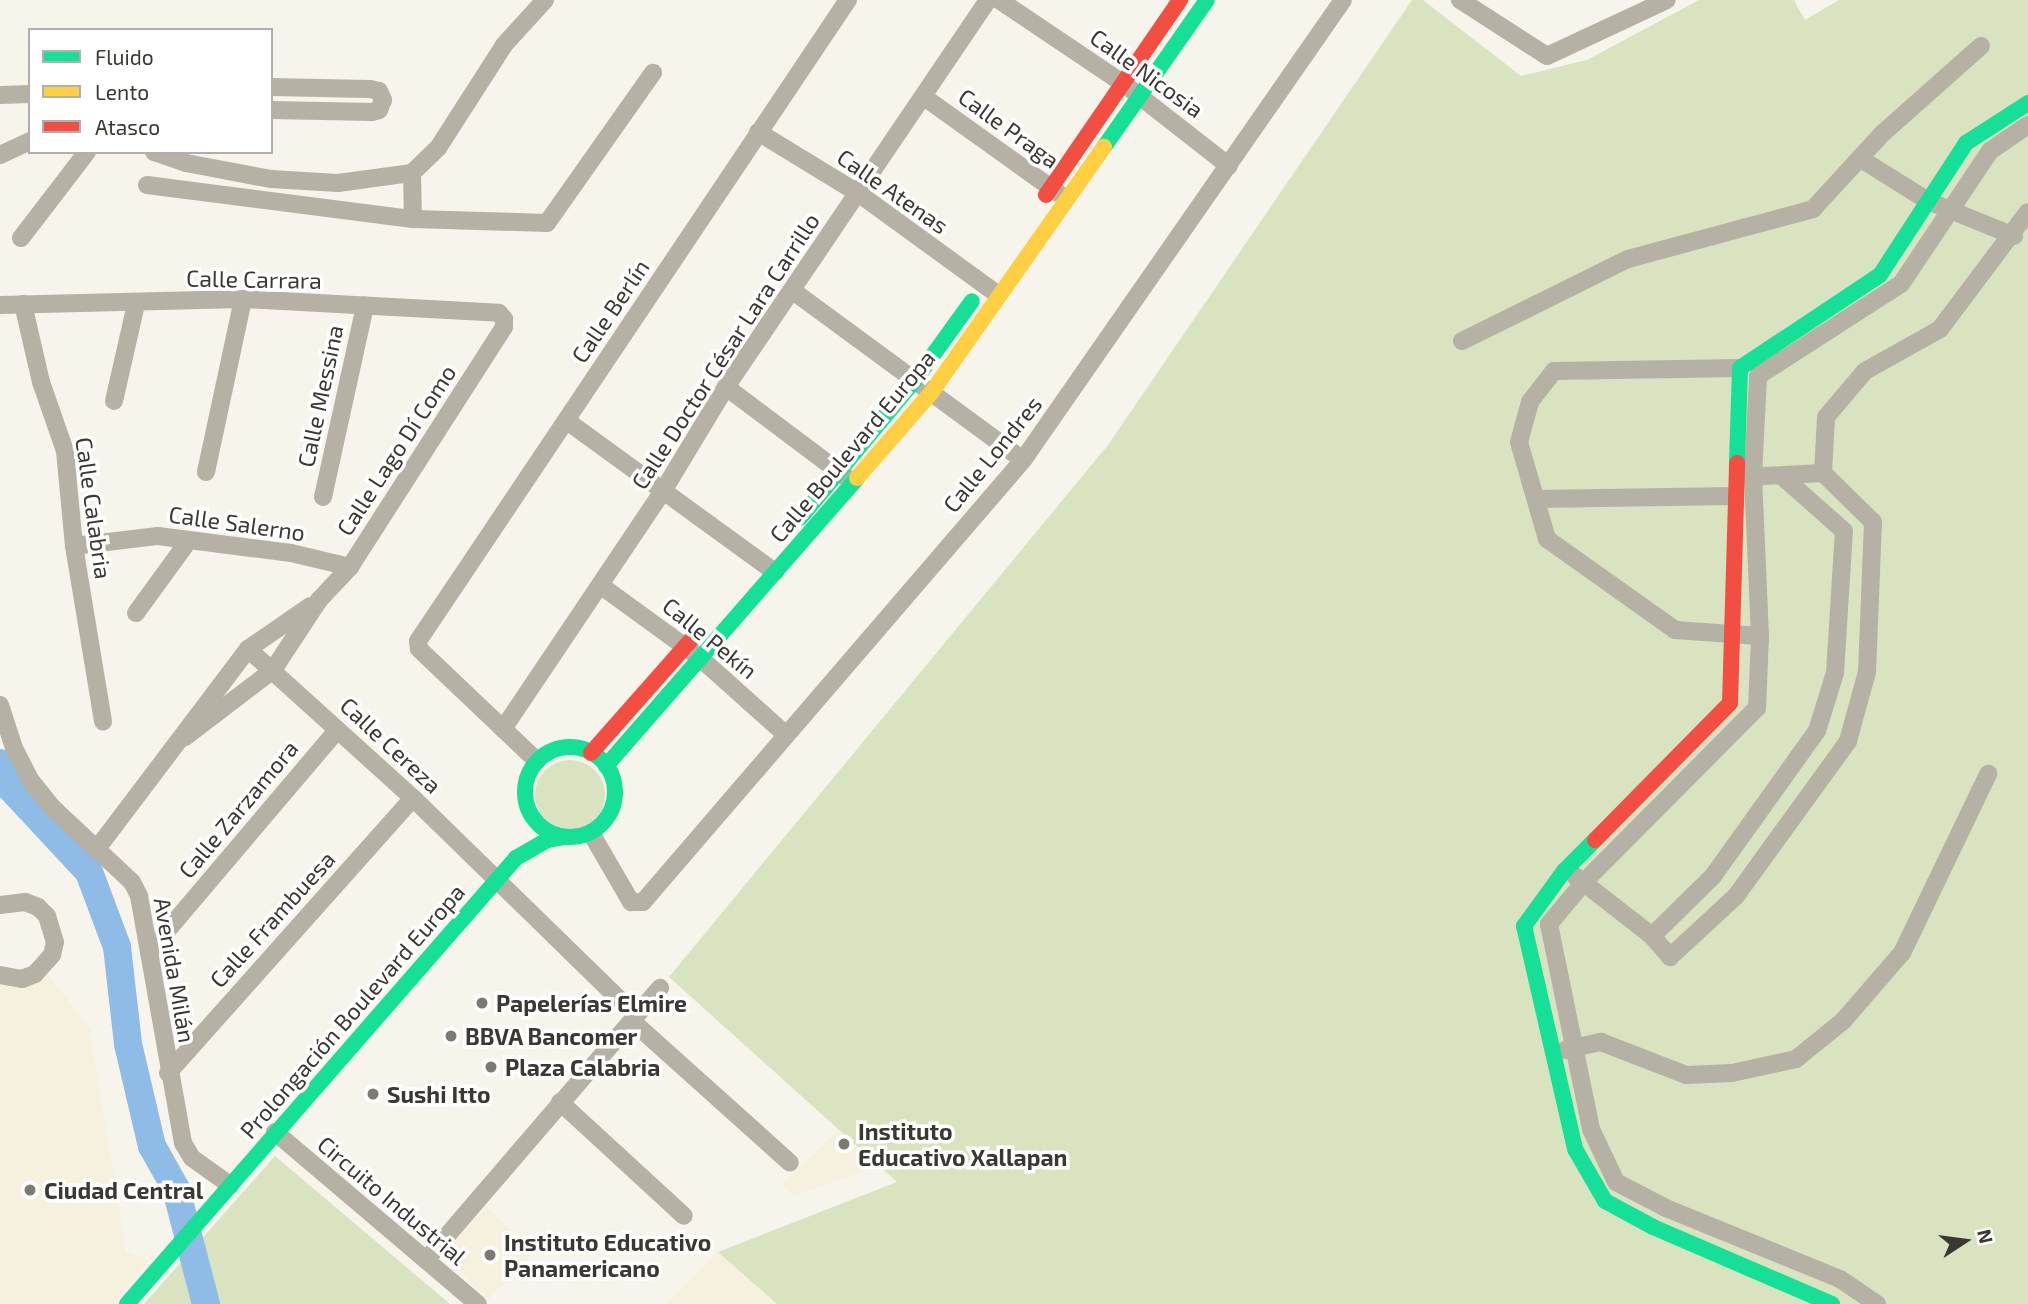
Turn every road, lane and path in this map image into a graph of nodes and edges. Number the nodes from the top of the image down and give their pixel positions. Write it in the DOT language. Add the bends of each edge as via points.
graph roads {
  1 [pos="545,0"];
  2 [pos="848,0"];
  3 [pos="988,0"];
  4 [pos="999,0"];
  5 [pos="1180,0"];
  6 [pos="1207,0"];
  7 [pos="1343,0"];
  8 [pos="1460,0"];
  9 [pos="1667,0"];
  10 [pos="1981,46"];
  11 [pos="653,73"];
  12 [pos="1124,84"];
  13 [pos="273,87"];
  14 [pos="0,95"];
  15 [pos="1140,96"];
  16 [pos="924,97"];
  17 [pos="28,99"];
  18 [pos="2028,103"];
  19 [pos="273,110"];
  20 [pos="2028,125"];
  21 [pos="758,132"];
  22 [pos="28,142"];
  23 [pos="86,154"];
  24 [pos="160,154"];
  25 [pos="0,155"];
  26 [pos="1861,159"];
  27 [pos="1229,166"];
  28 [pos="412,173"];
  29 [pos="271,178"];
  30 [pos="147,185"];
  31 [pos="1058,193"];
  32 [pos="859,194"];
  33 [pos="266,199"];
  34 [pos="1928,201"];
  35 [pos="1036,209"];
  36 [pos="1951,211"];
  37 [pos="2028,212"];
  38 [pos="413,219"];
  39 [pos="2014,236"];
  40 [pos="21,238"];
  41 [pos="991,284"];
  42 [pos="793,291"];
  43 [pos="243,299"];
  44 [pos="0,304"];
  45 [pos="23,304"];
  46 [pos="136,304"];
  47 [pos="365,306"];
  48 [pos="504,319"];
  49 [pos="1462,341"];
  50 [pos="1740,368"];
  51 [pos="915,380"];
  52 [pos="726,387"];
  53 [pos="932,393"];
  54 [pos="114,401"];
  55 [pos="567,421"];
  56 [pos="1023,460"];
  57 [pos="839,471"];
  58 [pos="206,472"];
  59 [pos="1823,473"];
  60 [pos="1744,477"];
  61 [pos="1784,478"];
  62 [pos="854,483"];
  63 [pos="663,491"];
  64 [pos="323,496"];
  65 [pos="1734,496"];
  66 [pos="1536,499"];
  67 [pos="189,540"];
  68 [pos="74,546"];
  69 [pos="350,567"];
  70 [pos="769,568"];
  71 [pos="600,585"];
  72 [pos="319,600"];
  73 [pos="136,613"];
  74 [pos="1733,636"];
  75 [pos="1760,636"];
  76 [pos="248,649"];
  77 [pos="692,652"];
  78 [pos="273,670"];
  79 [pos="643,696"];
  80 [pos="0,705"];
  81 [pos="658,709"];
  82 [pos="103,722"];
  83 [pos="503,729"];
  84 [pos="337,730"];
  85 [pos="785,734"];
  86 [pos="185,737"];
  87 [pos="591,752"];
  88 [pos="537,761"];
  89 [pos="606,766"];
  90 [pos="1988,774"];
  91 [pos="413,798"];
  92 [pos="531,815"];
  93 [pos="590,832"];
  94 [pos="564,837"];
  95 [pos="96,850"];
  96 [pos="516,858"];
  97 [pos="1564,871"];
  98 [pos="496,881"];
  99 [pos="1585,881"];
  100 [pos="0,905"];
  101 [pos="1652,936"];
  102 [pos="149,952"];
  103 [pos="0,975"];
  104 [pos="660,988"];
  105 [pos="629,1013"];
  106 [pos="1574,1047"];
  107 [pos="1553,1053"];
  108 [pos="168,1073"];
  109 [pos="560,1102"];
  110 [pos="275,1132"];
  111 [pos="790,1163"];
  112 [pos="226,1190"];
  113 [pos="684,1216"];
  114 [pos="426,1260"];
  115 [pos="127,1304"];
  116 [pos="478,1304"];
  117 [pos="1832,1304"];
  118 [pos="1877,1304"];
  1 -- 28 [label="street" via="504,45 438,148"];
  2 -- 21 [label="street, Calle Berlín"];
  3 -- 16 [label="street, Calle Doctor César Lara Carrillo"];
  4 -- 12 [label="street, Calle Nicosia"];
  5 -- 12 [label="main road, Calle Boulevard Europa"];
  6 -- 15 [label="main road, Calle Boulevard Europa"];
  7 -- 27 [label="street, Calle Londres"];
  8 -- 9 [label="street" via="1547,56"];
  10 -- 26 [label="street"];
  11 -- 38 [label="street" via="547,223"];
  12 -- 15 [label="street, Calle Nicosia"];
  12 -- 31 [label="main road, Calle Boulevard Europa"];
  13 -- 19 [label="street" via="370,89 379,91 383,100 379,110 372,112"];
  14 -- 17 [label="street"];
  15 -- 27 [label="street, Calle Nicosia"];
  15 -- 31 [label="main road, Calle Boulevard Europa"];
  16 -- 31 [label="street, Calle Praga"];
  16 -- 32 [label="street, Calle Doctor César Lara Carrillo"];
  18 -- 34 [label="main road" via="1966,143"];
  20 -- 36 [label="street" via="1990,151"];
  21 -- 32 [label="street, Calle Atenas"];
  21 -- 55 [label="street, Calle Berlín"];
  22 -- 25 [label="street"];
  23 -- 40 [label="street"];
  24 -- 29 [label="street"];
  26 -- 34 [label="street"];
  26 -- 49 [label="street" via="1813,209 1628,259"];
  27 -- 56 [label="street, Calle Londres"];
  28 -- 29 [label="street" via="338,183"];
  28 -- 38 [label="street"];
  29 -- 33 [label="street"];
  30 -- 33 [label="street"];
  31 -- 35 [label="main road, Calle Boulevard Europa"];
  31 -- 41 [label="main road, Calle Boulevard Europa"];
  32 -- 41 [label="street, Calle Atenas"];
  32 -- 42 [label="street, Calle Doctor César Lara Carrillo"];
  33 -- 38 [label="street"];
  34 -- 36 [label="street"];
  34 -- 50 [label="main road" via="1880,275"];
  36 -- 39 [label="street"];
  36 -- 60 [label="street" via="1901,284 1758,376"];
  37 -- 39 [label="street"];
  39 -- 59 [label="street" via="1940,329 1865,371 1826,417"];
  41 -- 51 [label="main road, Calle Boulevard Europa"];
  41 -- 53 [label="main road, Calle Boulevard Europa"];
  42 -- 51 [label="street"];
  42 -- 52 [label="street, Calle Doctor César Lara Carrillo"];
  43 -- 46 [label="street, Calle Carrara"];
  43 -- 47 [label="street, Calle Carrara"];
  43 -- 58 [label="street"];
  44 -- 45 [label="street, Calle Carrara"];
  45 -- 46 [label="street, Calle Carrara"];
  45 -- 68 [label="street, Calle Calabria" via="41,382 65,451"];
  46 -- 54 [label="street"];
  47 -- 48 [label="street, Calle Carrara" via="499,313"];
  47 -- 64 [label="street, Calle Messina"];
  48 -- 69 [label="street, Calle Lago Dí Como" via="504,327"];
  50 -- 60 [label="main road"];
  50 -- 66 [label="street" via="1555,371 1530,402 1519,442"];
  51 -- 53 [label="street"];
  51 -- 57 [label="main road, Calle Boulevard Europa"];
  52 -- 57 [label="street"];
  52 -- 63 [label="street, Calle Doctor César Lara Carrillo"];
  53 -- 56 [label="street"];
  53 -- 62 [label="main road, Calle Boulevard Europa"];
  55 -- 63 [label="street"];
  55 -- 83 [label="street, Calle Berlín" via="418,641 419,649"];
  56 -- 85 [label="street, Calle Londres"];
  57 -- 62 [label="street"];
  57 -- 70 [label="main road, Calle Boulevard Europa"];
  59 -- 61 [label="street"];
  59 -- 101 [label="street" via="1873,522 1867,672 1848,741 1736,895 1670,957"];
  60 -- 61 [label="street"];
  60 -- 65 [label="main road"];
  60 -- 75 [label="street"];
  61 -- 101 [label="street" via="1844,531 1835,673 1817,730 1713,876"];
  62 -- 70 [label="main road, Calle Boulevard Europa"];
  63 -- 70 [label="street"];
  63 -- 71 [label="street, Calle Doctor César Lara Carrillo"];
  65 -- 66 [label="street"];
  65 -- 74 [label="main road"];
  66 -- 74 [label="street" via="1547,539 1675,630"];
  67 -- 68 [label="street, Calle Salerno" via="158,536"];
  67 -- 69 [label="street, Calle Salerno" via="291,553"];
  67 -- 73 [label="street"];
  68 -- 82 [label="street, Calle Calabria"];
  69 -- 72 [label="street, Calle Lago Dí Como"];
  70 -- 77 [label="main road, Calle Boulevard Europa"];
  70 -- 77 [label="main road, Calle Boulevard Europa" via="706,623"];
  71 -- 77 [label="street, Calle Pekín"];
  71 -- 83 [label="street, Calle Doctor César Lara Carrillo"];
  72 -- 76 [label="street, Calle Lago Dí Como"];
  72 -- 78 [label="street, Calle Lago Dí Como"];
  74 -- 75 [label="street"];
  74 -- 97 [label="main road" via="1730,703"];
  75 -- 99 [label="street" via="1757,708"];
  76 -- 78 [label="street, Calle Cereza"];
  76 -- 86 [label="street, Calle Lago Dí Como"];
  77 -- 79 [label="main road, Calle Boulevard Europa"];
  77 -- 81 [label="main road, Calle Boulevard Europa"];
  77 -- 85 [label="street, Calle Pekín"];
  78 -- 84 [label="street, Calle Cereza"];
  78 -- 86 [label="street, Calle Lago Dí Como"];
  79 -- 81 [label="main road"];
  79 -- 87 [label="main road, Calle Boulevard Europa"];
  80 -- 95 [label="street, Avenida Milán" via="31,781"];
  81 -- 89 [label="main road, Calle Boulevard Europa"];
  83 -- 88 [label="street"];
  84 -- 91 [label="street, Calle Cereza"];
  84 -- 102 [label="street, Calle Zarzamora"];
  85 -- 93 [label="street, Calle Londres" via="643,902 637,904"];
  86 -- 95 [label="street"];
  87 -- 88 [label="main road" via="563,748"];
  87 -- 89 [label="main road"];
  88 -- 92 [label="main road" via="525,787"];
  89 -- 93 [label="main road" via="613,780 611,810"];
  90 -- 106 [label="street" via="1902,953 1843,1021 1796,1059 1732,1073 1686,1075 1601,1042"];
  91 -- 98 [label="street, Calle Cereza"];
  91 -- 108 [label="street, Calle Frambuesa"];
  92 -- 94 [label="main road" via="542,827"];
  92 -- 96 [label="main road, Prolongación Boulevard Europa"];
  93 -- 94 [label="main road"];
  94 -- 96 [label="main road, Prolongación Boulevard Europa" via="547,840"];
  95 -- 102 [label="street, Avenida Milán" via="132,882"];
  96 -- 98 [label="main road, Prolongación Boulevard Europa"];
  97 -- 99 [label="street"];
  97 -- 107 [label="main road" via="1524,926"];
  98 -- 105 [label="street, Calle Cereza"];
  98 -- 110 [label="main road, Prolongación Boulevard Europa"];
  99 -- 101 [label="street"];
  99 -- 106 [label="street" via="1549,924"];
  100 -- 103 [label="street" via="25,902 38,907 47,916 55,942 52,955 35,974 22,979"];
  102 -- 108 [label="street, Avenida Milán"];
  104 -- 105 [label="street"];
  105 -- 109 [label="street"];
  105 -- 111 [label="street, Calle Cereza"];
  106 -- 107 [label="street"];
  106 -- 118 [label="street" via="1591,1129 1616,1182 1666,1208 1840,1279"];
  107 -- 117 [label="main road" via="1576,1149 1605,1201 1653,1227"];
  108 -- 112 [label="street, Avenida Milán" via="183,1143"];
  109 -- 113 [label="street"];
  109 -- 114 [label="street"];
  110 -- 112 [label="main road, Prolongación Boulevard Europa"];
  110 -- 114 [label="street, Circuito Industrial"];
  112 -- 115 [label="main road, Prolongación Boulevard Europa"];
  114 -- 116 [label="street, Circuito Industrial"];
}
